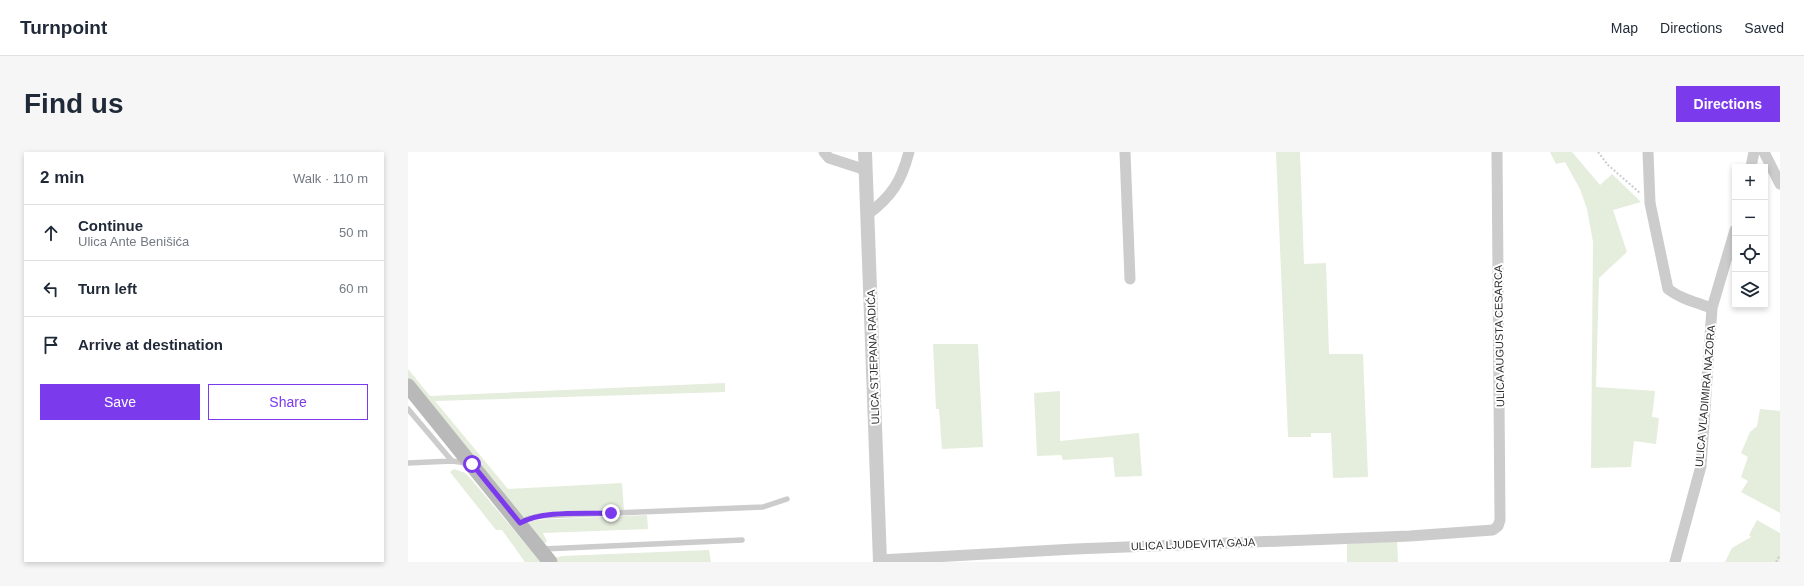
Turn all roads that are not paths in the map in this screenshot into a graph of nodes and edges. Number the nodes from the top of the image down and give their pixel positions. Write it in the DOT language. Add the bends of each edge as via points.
graph roads {
  1 [pos="824,152"];
  2 [pos="865,152"];
  3 [pos="909,152"];
  4 [pos="1125,152"];
  5 [pos="1497,152"];
  6 [pos="1648,152"];
  7 [pos="1754,152"];
  8 [pos="1764,152"];
  9 [pos="1752,164"];
  10 [pos="866,170"];
  11 [pos="1780,184"];
  12 [pos="867,215"];
  13 [pos="1733,236"];
  14 [pos="1130,279"];
  15 [pos="1712,308"];
  16 [pos="408,386"];
  17 [pos="408,409"];
  18 [pos="452,461"];
  19 [pos="408,463"];
  20 [pos="472,464"];
  21 [pos="787,499"];
  22 [pos="1500,520"];
  23 [pos="520,523"];
  24 [pos="742,540"];
  25 [pos="540,549"];
  26 [pos="880,561"];
  27 [pos="550,562"];
  28 [pos="1675,562"];
  1 -- 10 [label="street" via="829,158"];
  2 -- 10 [label="street, ULICA STJEPANA RADIĆA"];
  3 -- 12 [label="street" via="900,180 885,199"];
  4 -- 14 [label="street"];
  5 -- 22 [label="street, ULICA AUGUSTA CESARCA"];
  6 -- 15 [label="street" via="1650,203 1668,289"];
  7 -- 9 [label="street"];
  8 -- 11 [label="street"];
  10 -- 12 [label="street, ULICA STJEPANA RADIĆA"];
  12 -- 26 [label="street, ULICA STJEPANA RADIĆA"];
  13 -- 15 [label="street, ULICA VLADIMIRA NAZORA"];
  15 -- 28 [label="street, ULICA VLADIMIRA NAZORA" via="1701,466"];
  16 -- 20 [label="main road"];
  17 -- 18 [label="lane"];
  18 -- 19 [label="lane"];
  18 -- 20 [label="lane"];
  20 -- 23 [label="main road"];
  21 -- 23 [label="lane" via="763,507 540,516"];
  22 -- 26 [label="street, ULICA LJUDEVITA GAJA" via="1493,530 1485,532 1075,549"];
  23 -- 25 [label="main road"];
  24 -- 25 [label="lane"];
  25 -- 27 [label="main road"];
}
